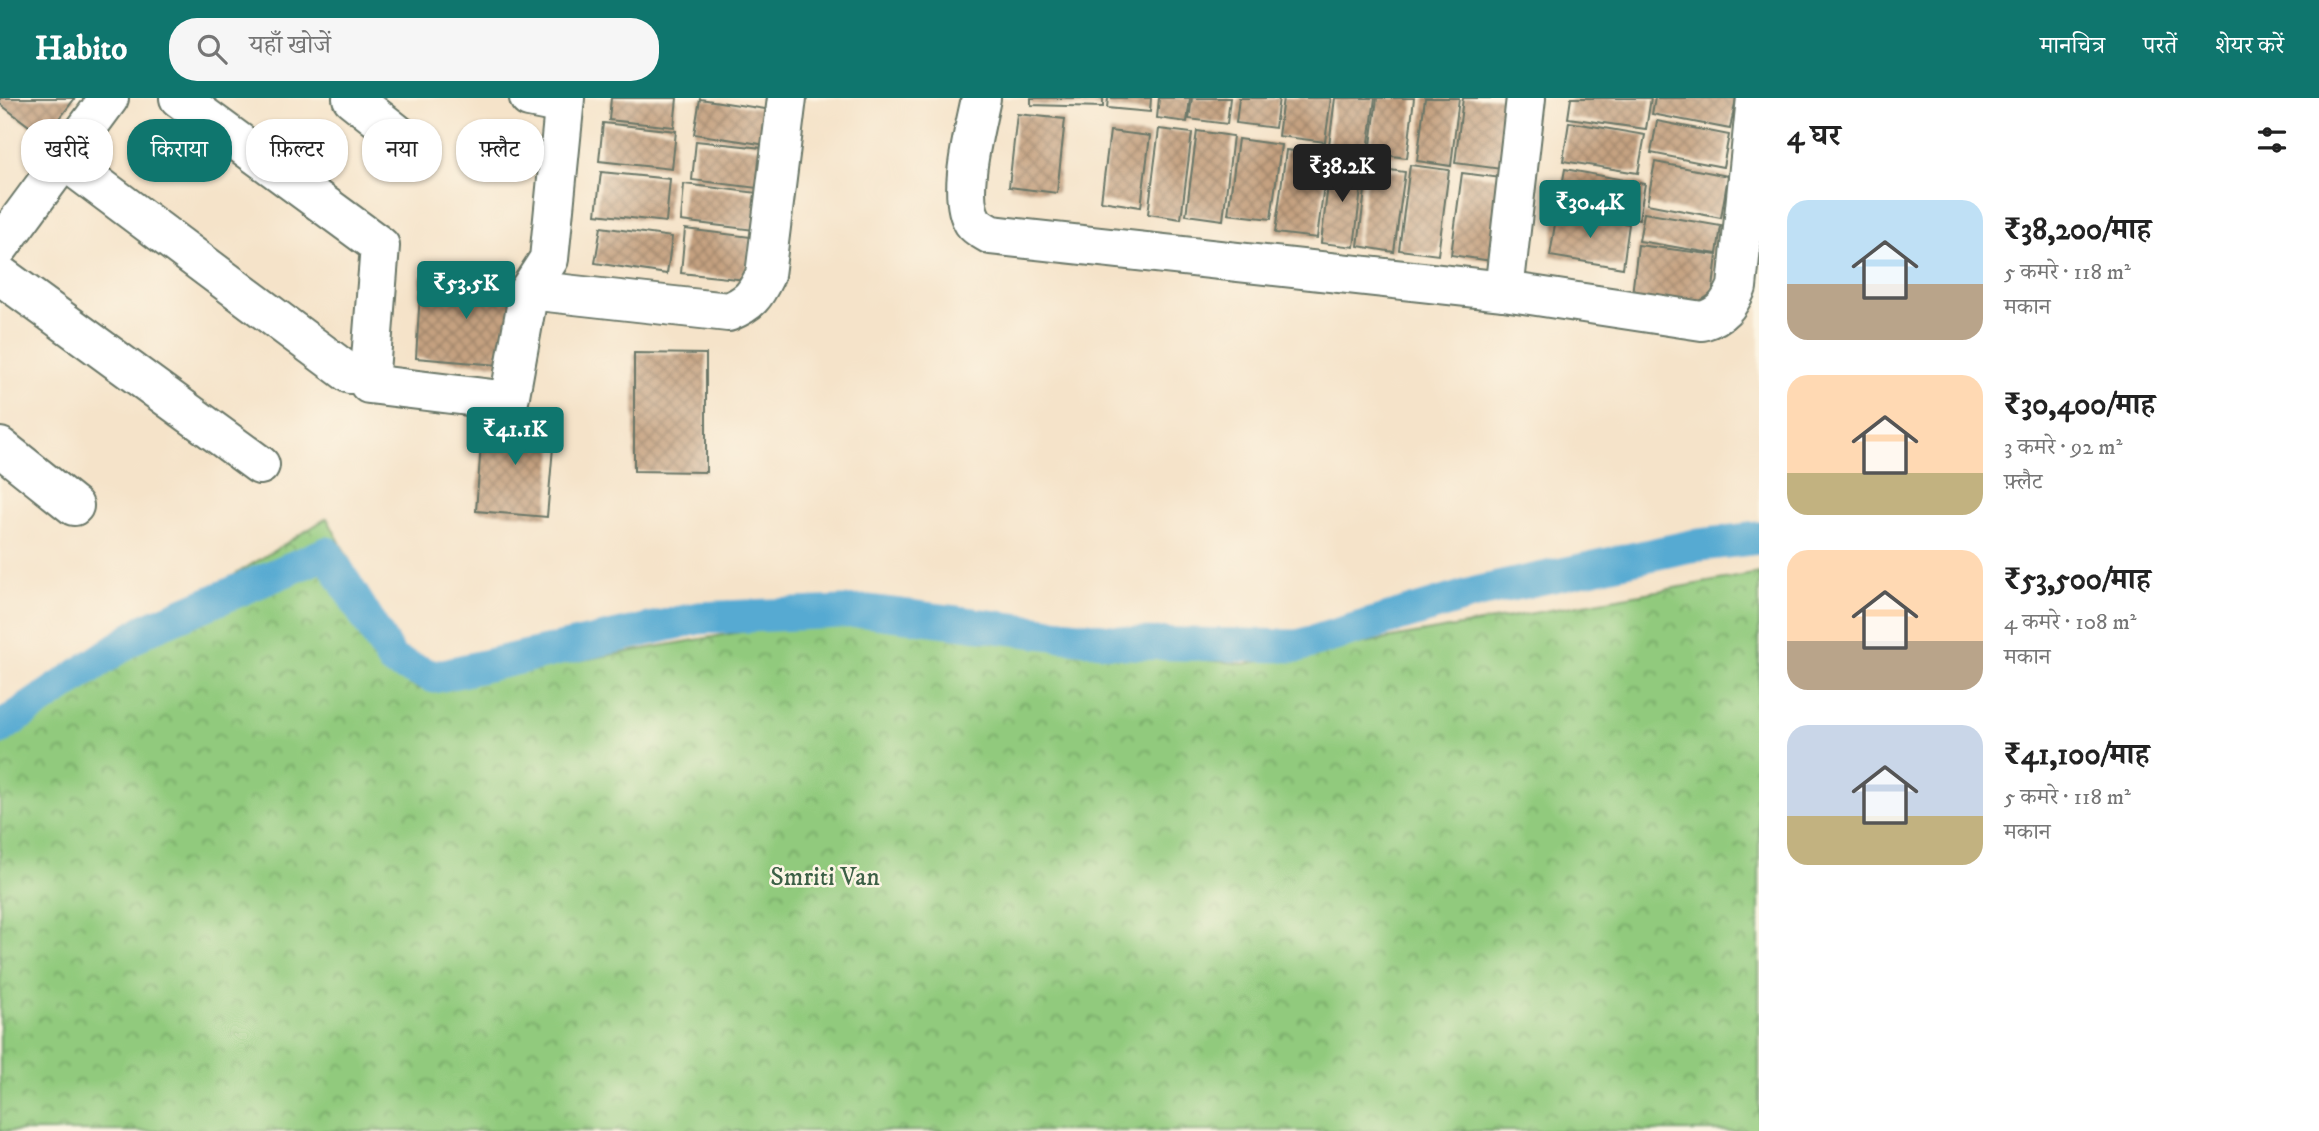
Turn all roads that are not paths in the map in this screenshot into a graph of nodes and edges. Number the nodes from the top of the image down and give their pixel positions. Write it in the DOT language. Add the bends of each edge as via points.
graph roads {
  1 [pos="109,98"];
  2 [pos="178,98"];
  3 [pos="352,98"];
  4 [pos="787,98"];
  5 [pos="981,98"];
  6 [pos="1526,98"];
  7 [pos="1756,98"];
  8 [pos="553,100"];
  9 [pos="94,119"];
  10 [pos="378,119"];
  11 [pos="48,182"];
  12 [pos="93,182"];
  13 [pos="0,246"];
  14 [pos="0,275"];
  15 [pos="529,290"];
  16 [pos="1504,291"];
  17 [pos="350,374"];
  18 [pos="0,447"];
  19 [pos="260,466"];
  20 [pos="74,506"];
  1 -- 9 [label="street"];
  2 -- 15 [label="street" via="380,246 369,384 509,401"];
  3 -- 10 [label="street"];
  4 -- 15 [label="street" via="765,275 744,306 714,311"];
  5 -- 16 [label="street" via="965,190 975,225 991,235"];
  6 -- 16 [label="street"];
  7 -- 16 [label="street" via="1737,287 1727,307 1714,317 1702,321"];
  8 -- 15 [label="street" via="549,259"];
  11 -- 13 [label="street"];
  12 -- 17 [label="street"];
  14 -- 19 [label="street"];
  18 -- 20 [label="street"];
}
